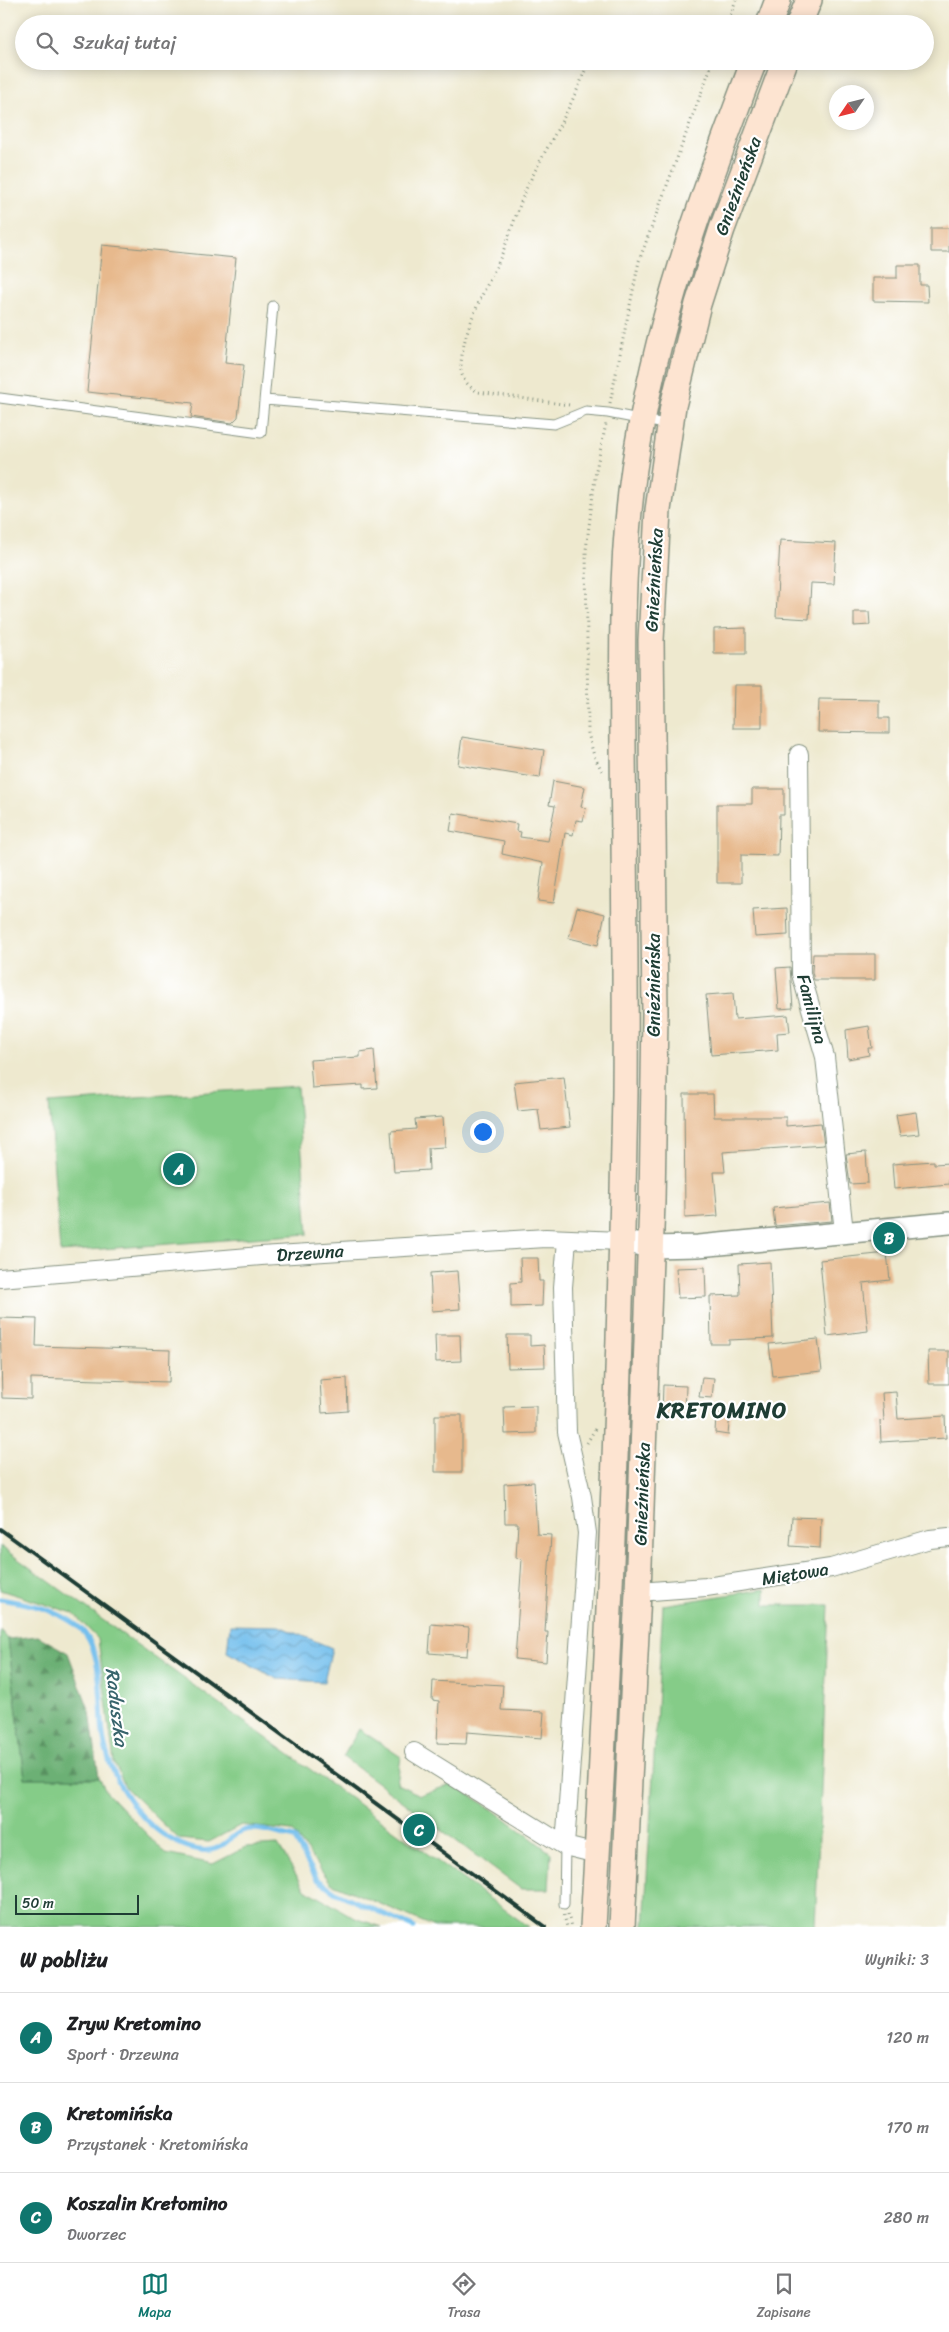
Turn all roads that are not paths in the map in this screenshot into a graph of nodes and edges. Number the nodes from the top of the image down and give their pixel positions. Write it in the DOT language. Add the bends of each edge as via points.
graph roads {
  1 [pos="778,0"];
  2 [pos="809,0"];
  3 [pos="772,15"];
  4 [pos="803,15"];
  5 [pos="751,70"];
  6 [pos="782,70"];
  7 [pos="273,306"];
  8 [pos="0,398"];
  9 [pos="265,400"];
  10 [pos="642,420"];
  11 [pos="670,426"];
  12 [pos="799,754"];
  13 [pos="949,1223"];
  14 [pos="844,1232"];
  15 [pos="567,1240"];
  16 [pos="621,1241"];
  17 [pos="651,1247"];
  18 [pos="0,1278"];
  19 [pos="949,1537"];
  20 [pos="638,1592"];
  21 [pos="414,1752"];
  22 [pos="565,1846"];
  23 [pos="597,1854"];
  24 [pos="564,1904"];
  25 [pos="593,1927"];
  26 [pos="622,1927"];
  1 -- 3 [label="main road"];
  2 -- 4 [label="main road"];
  5 -- 10 [label="main road, Gnieźnieńska" via="679,268 662,326"];
  6 -- 11 [label="main road, Gnieźnieńska" via="706,275 685,352"];
  7 -- 9 [label="lane"];
  8 -- 9 [label="lane" via="261,433"];
  9 -- 10 [label="lane" via="554,424 586,411"];
  10 -- 11 [label="lane"];
  10 -- 16 [label="main road, Gnieźnieńska" via="629,510 623,624 625,1044"];
  11 -- 17 [label="main road, Gnieźnieńska" via="658,510 652,612 655,1023"];
  12 -- 14 [label="street, Familijna" via="801,974 825,1057"];
  13 -- 14 [label="street"];
  14 -- 17 [label="street" via="698,1246"];
  15 -- 16 [label="street, Drzewna"];
  15 -- 18 [label="street, Drzewna" via="537,1239 261,1256"];
  15 -- 22 [label="street" via="563,1297 567,1432 587,1533"];
  16 -- 17 [label="street"];
  16 -- 23 [label="main road, Gnieźnieńska"];
  17 -- 20 [label="main road, Gnieźnieńska"];
  19 -- 20 [label="street, Miętowa" via="831,1568 706,1587"];
  20 -- 26 [label="main road, Gnieźnieńska"];
  21 -- 22 [label="street"];
  22 -- 23 [label="street"];
  22 -- 24 [label="lane"];
  23 -- 25 [label="main road, Gnieźnieńska"];
}
